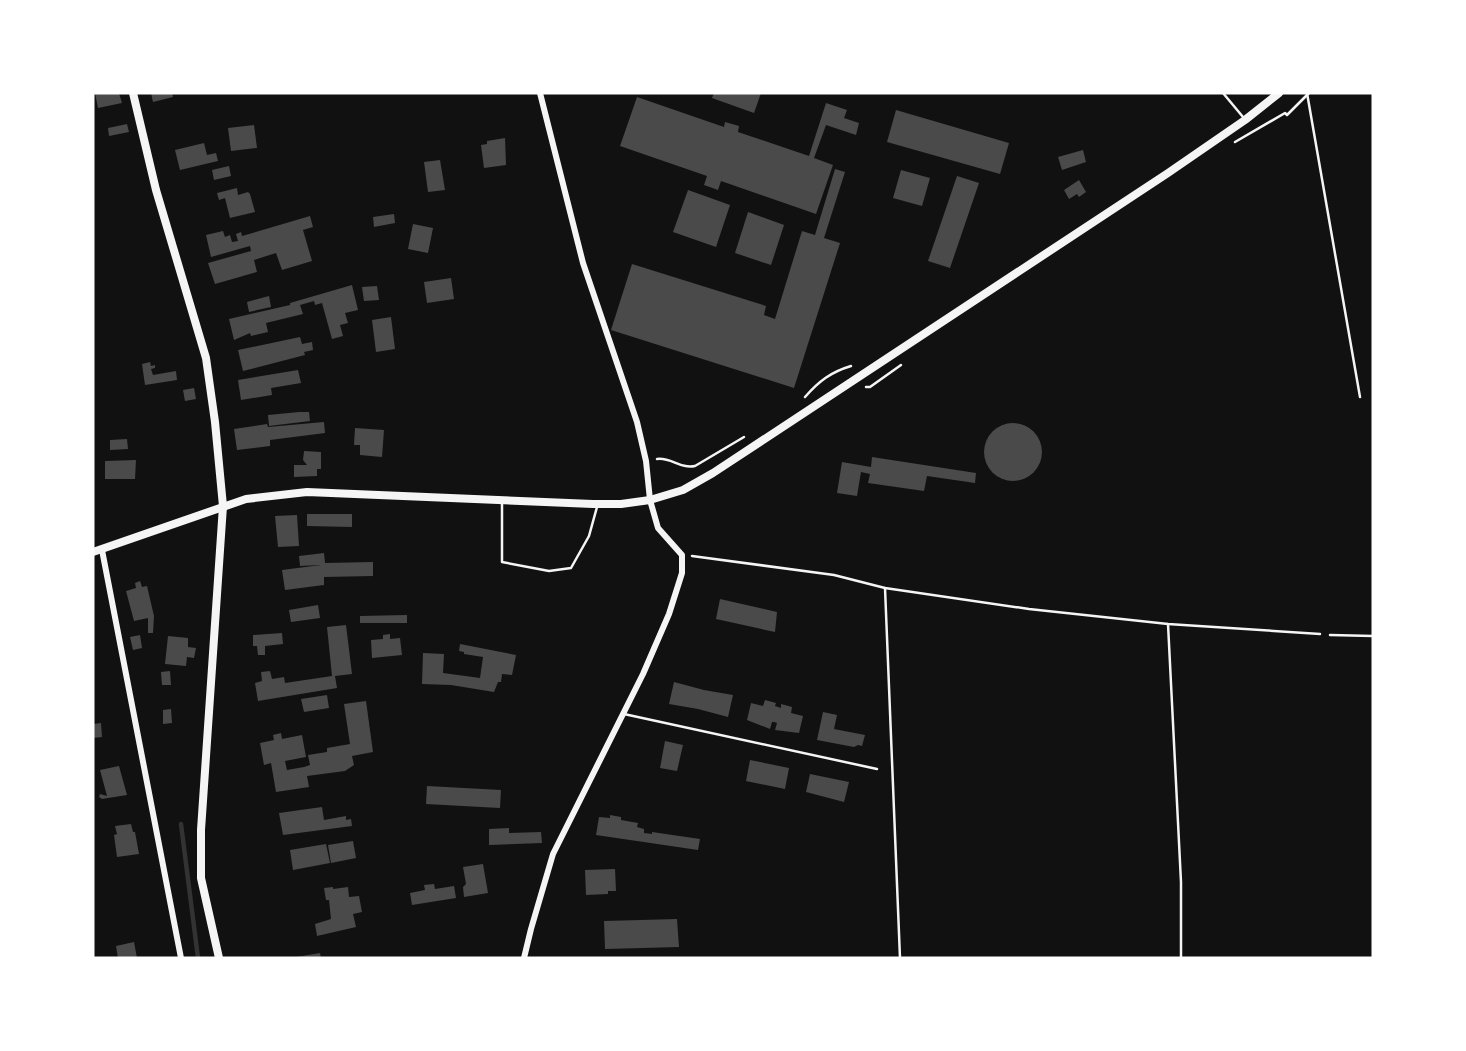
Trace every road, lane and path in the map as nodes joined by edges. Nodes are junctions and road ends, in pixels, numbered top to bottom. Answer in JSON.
{"nodes":[{"id":1,"x":133,"y":93,"type":"edge"},
{"id":2,"x":540,"y":93,"type":"edge"},
{"id":3,"x":1223,"y":93,"type":"edge"},
{"id":4,"x":1279,"y":93,"type":"edge"},
{"id":5,"x":1308,"y":93,"type":"edge"},
{"id":6,"x":1285,"y":113,"type":"dead end"},
{"id":7,"x":1245,"y":120,"type":"junction"},
{"id":8,"x":851,"y":366,"type":"dead end"},
{"id":9,"x":806,"y":397,"type":"dead end"},
{"id":10,"x":1360,"y":397,"type":"dead end"},
{"id":11,"x":748,"y":435,"type":"dead end"},
{"id":12,"x":646,"y":461,"type":"junction"},
{"id":13,"x":503,"y":500,"type":"junction"},
{"id":14,"x":650,"y":500,"type":"junction"},
{"id":15,"x":598,"y":504,"type":"junction"},
{"id":16,"x":223,"y":506,"type":"junction"},
{"id":17,"x":102,"y":550,"type":"junction"},
{"id":18,"x":93,"y":552,"type":"edge"},
{"id":19,"x":682,"y":555,"type":"junction"},
{"id":20,"x":885,"y":588,"type":"junction"},
{"id":21,"x":1168,"y":624,"type":"junction"},
{"id":22,"x":1330,"y":635,"type":"joint"},
{"id":23,"x":1373,"y":636,"type":"edge"},
{"id":24,"x":623,"y":714,"type":"junction"},
{"id":25,"x":877,"y":769,"type":"dead end"},
{"id":26,"x":181,"y":958,"type":"edge"},
{"id":27,"x":219,"y":958,"type":"edge"},
{"id":28,"x":524,"y":958,"type":"edge"},
{"id":29,"x":900,"y":958,"type":"edge"},
{"id":30,"x":1181,"y":958,"type":"edge"}],
"edges":[{"from":1,"to":16,"type":"street"},
{"from":2,"to":12,"type":"street"},
{"from":3,"to":7,"type":"lane"},
{"from":4,"to":7,"type":"street"},
{"from":5,"to":6,"type":"path"},
{"from":5,"to":10,"type":"path"},
{"from":7,"to":14,"type":"street"},
{"from":8,"to":9,"type":"path"},
{"from":11,"to":12,"type":"path"},
{"from":12,"to":14,"type":"street"},
{"from":13,"to":15,"type":"street"},
{"from":13,"to":15,"type":"lane"},
{"from":13,"to":16,"type":"street"},
{"from":14,"to":15,"type":"street"},
{"from":14,"to":19,"type":"street"},
{"from":16,"to":17,"type":"street"},
{"from":16,"to":27,"type":"street"},
{"from":17,"to":18,"type":"street"},
{"from":17,"to":26,"type":"street"},
{"from":19,"to":20,"type":"path"},
{"from":19,"to":24,"type":"street"},
{"from":20,"to":21,"type":"path"},
{"from":20,"to":29,"type":"path"},
{"from":21,"to":22,"type":"path"},
{"from":21,"to":30,"type":"path"},
{"from":22,"to":23,"type":"lane"},
{"from":24,"to":25,"type":"lane"},
{"from":24,"to":28,"type":"street"}]}
